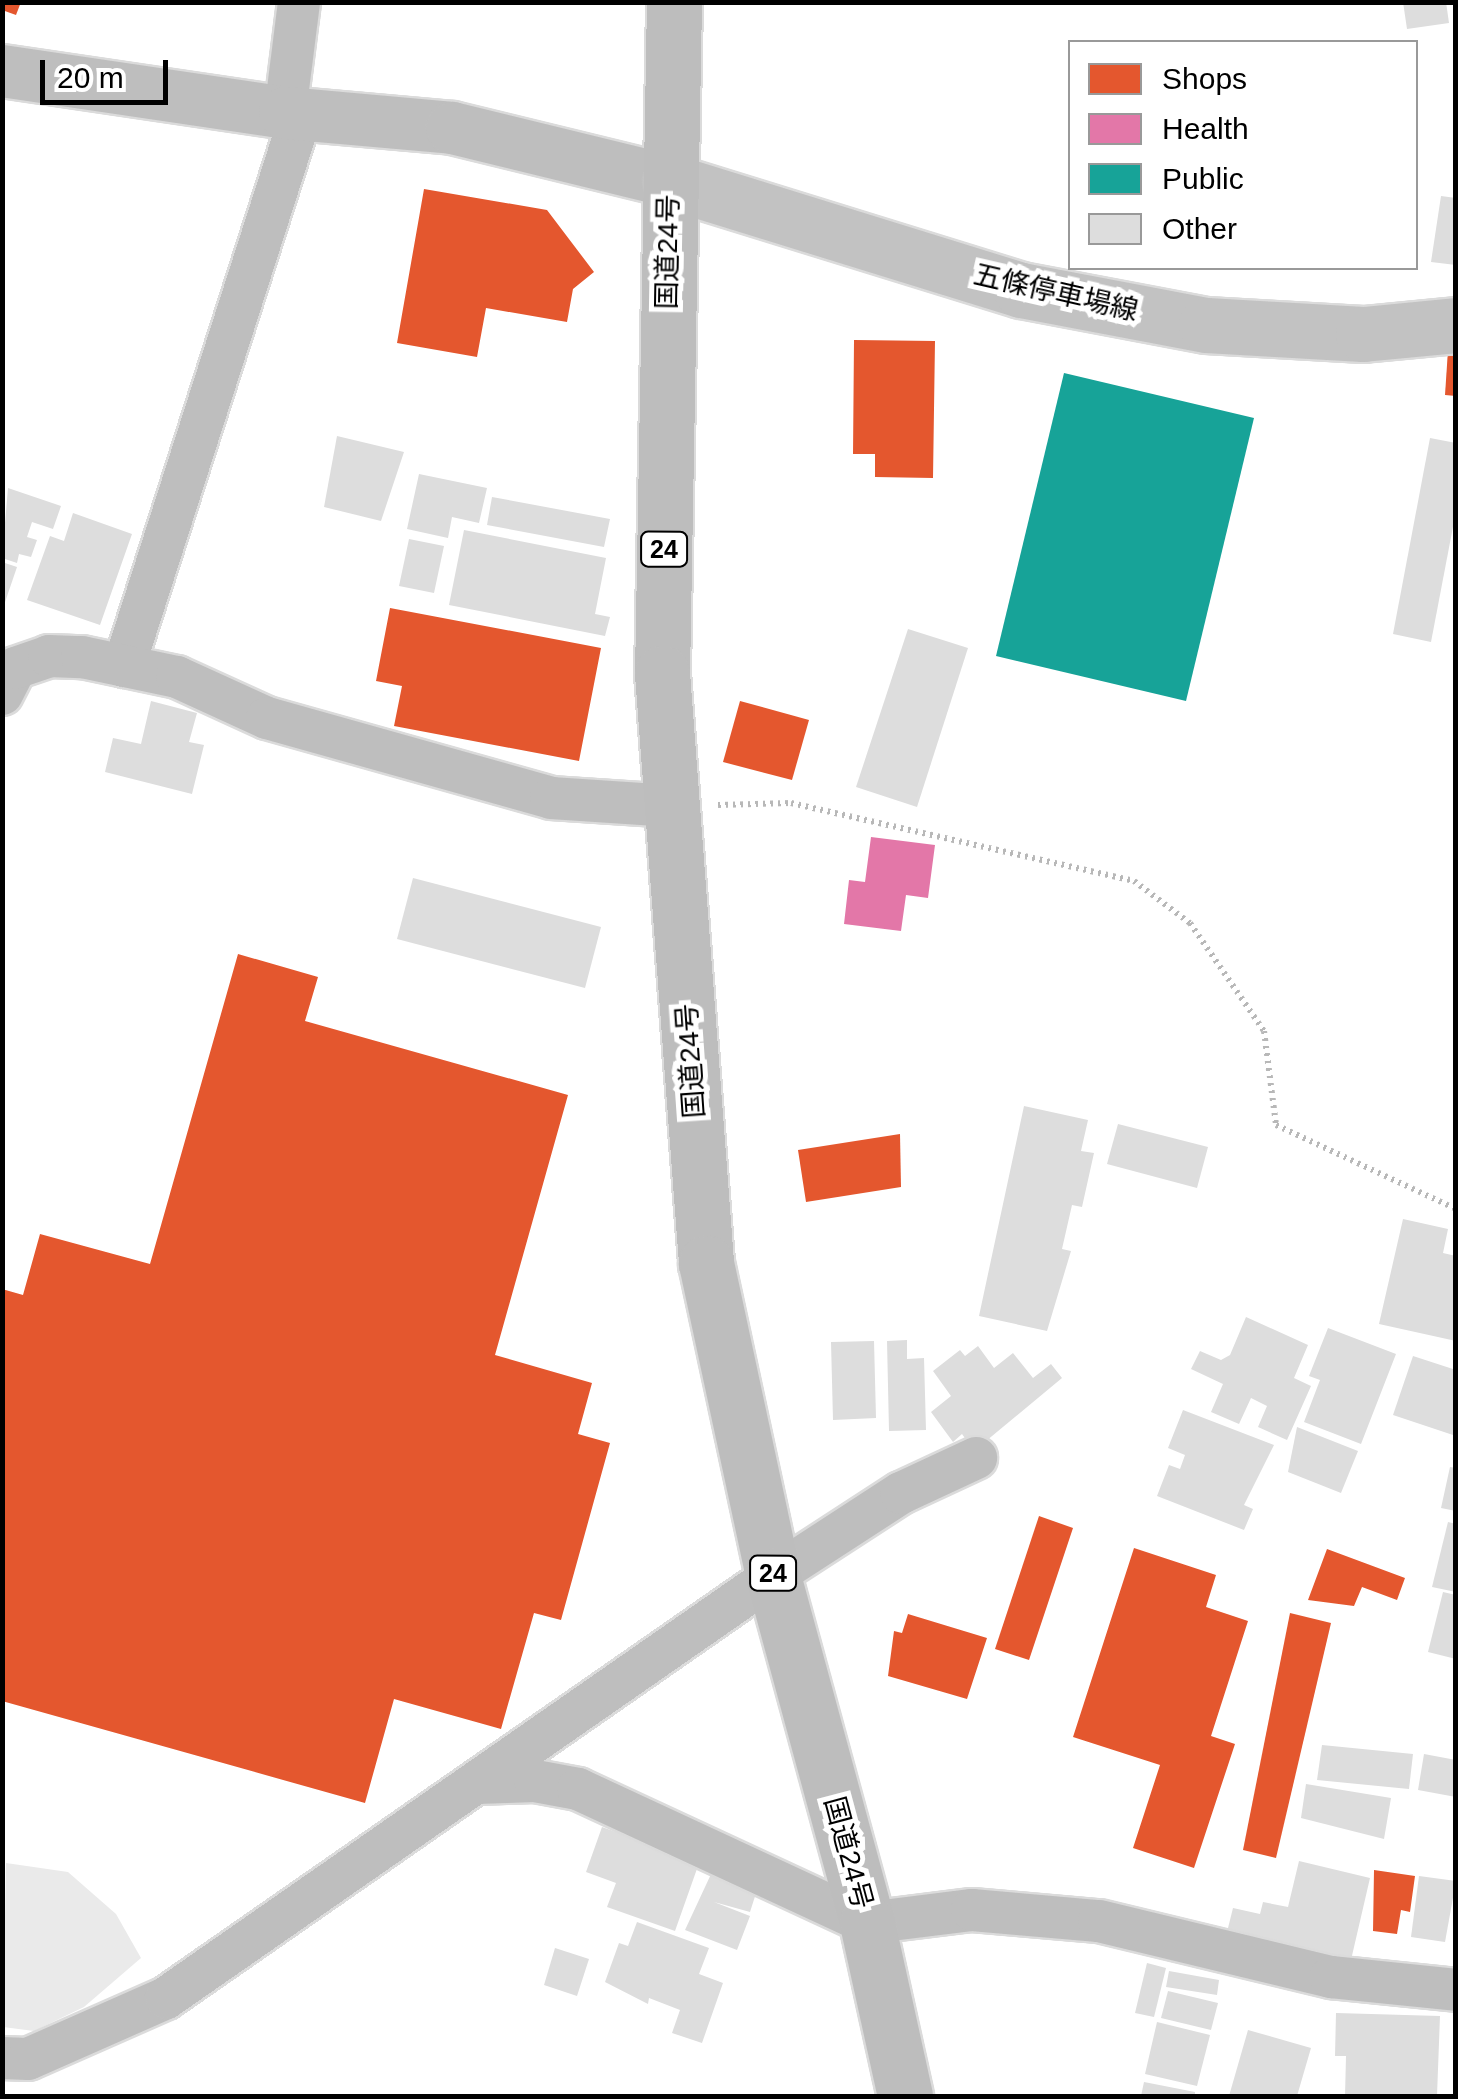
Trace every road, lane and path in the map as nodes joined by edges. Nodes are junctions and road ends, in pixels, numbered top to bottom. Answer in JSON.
{"nodes":[{"id":1,"x":299,"y":2,"type":"edge"},
{"id":2,"x":674,"y":2,"type":"edge"},
{"id":3,"x":2,"y":71,"type":"edge"},
{"id":4,"x":293,"y":114,"type":"junction"},
{"id":5,"x":670,"y":181,"type":"junction"},
{"id":6,"x":1456,"y":325,"type":"edge"},
{"id":7,"x":124,"y":666,"type":"junction"},
{"id":8,"x":2,"y":694,"type":"edge"},
{"id":9,"x":672,"y":806,"type":"junction"},
{"id":10,"x":1456,"y":1209,"type":"edge"},
{"id":11,"x":976,"y":1458,"type":"dead end"},
{"id":12,"x":773,"y":1576,"type":"junction"},
{"id":13,"x":477,"y":1783,"type":"junction"},
{"id":14,"x":867,"y":1923,"type":"junction"},
{"id":15,"x":1456,"y":1990,"type":"edge"},
{"id":16,"x":2,"y":2058,"type":"edge"},
{"id":17,"x":906,"y":2096,"type":"edge"}],
"edges":[{"from":1,"to":4,"type":"street"},
{"from":2,"to":5,"type":"highway","name":"国道24号","number":"24"},
{"from":3,"to":4,"type":"street"},
{"from":4,"to":5,"type":"street"},
{"from":4,"to":7,"type":"street"},
{"from":5,"to":6,"type":"main road","name":"五條停車場線"},
{"from":5,"to":9,"type":"highway","name":"国道24号","number":"24"},
{"from":7,"to":8,"type":"street"},
{"from":7,"to":9,"type":"street"},
{"from":9,"to":10,"type":"path"},
{"from":9,"to":12,"type":"highway","name":"国道24号","number":"24"},
{"from":11,"to":12,"type":"street"},
{"from":12,"to":13,"type":"street"},
{"from":12,"to":14,"type":"highway","name":"国道24号","number":"24"},
{"from":13,"to":14,"type":"street"},
{"from":13,"to":16,"type":"street"},
{"from":14,"to":15,"type":"street"},
{"from":14,"to":17,"type":"highway","name":"国道24号","number":"24"}]}
